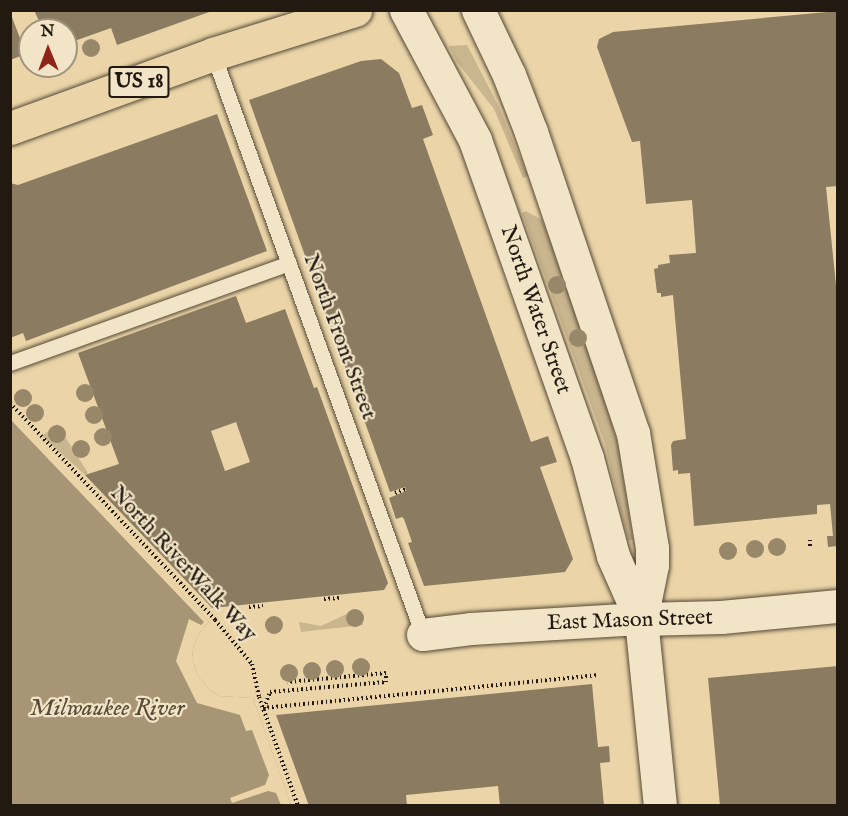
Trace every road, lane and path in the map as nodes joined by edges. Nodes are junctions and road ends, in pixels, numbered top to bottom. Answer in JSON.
{"nodes":[{"id":1,"x":356,"y":10,"type":"edge"},
{"id":2,"x":406,"y":10,"type":"edge"},
{"id":3,"x":478,"y":10,"type":"edge"},
{"id":4,"x":213,"y":54,"type":"junction"},
{"id":5,"x":10,"y":128,"type":"edge"},
{"id":6,"x":289,"y":264,"type":"junction"},
{"id":7,"x":10,"y":363,"type":"edge"},
{"id":8,"x":11,"y":404,"type":"edge"},
{"id":9,"x":810,"y":540,"type":"dead end"},
{"id":10,"x":810,"y":548,"type":"dead end"},
{"id":11,"x":339,"y":598,"type":"dead end"},
{"id":12,"x":324,"y":600,"type":"dead end"},
{"id":13,"x":263,"y":606,"type":"dead end"},
{"id":14,"x":837,"y":606,"type":"edge"},
{"id":15,"x":249,"y":607,"type":"dead end"},
{"id":16,"x":641,"y":619,"type":"junction"},
{"id":17,"x":423,"y":635,"type":"joint"},
{"id":18,"x":598,"y":675,"type":"dead end"},
{"id":19,"x":287,"y":682,"type":"dead end"},
{"id":20,"x":263,"y":708,"type":"junction"},
{"id":21,"x":298,"y":806,"type":"edge"},
{"id":22,"x":660,"y":806,"type":"edge"}],
"edges":[{"from":1,"to":4,"type":"main road","number":"US 18"},
{"from":2,"to":16,"type":"main road","name":"North Water Street"},
{"from":3,"to":16,"type":"main road","name":"North Water Street"},
{"from":4,"to":5,"type":"main road","number":"US 18"},
{"from":4,"to":6,"type":"lane","name":"North Front Street"},
{"from":6,"to":7,"type":"lane"},
{"from":6,"to":17,"type":"lane","name":"North Front Street"},
{"from":8,"to":20,"type":"path","name":"North RiverWalk Way"},
{"from":9,"to":10,"type":"path"},
{"from":11,"to":12,"type":"path"},
{"from":13,"to":15,"type":"path"},
{"from":14,"to":16,"type":"main road","name":"East Mason Street"},
{"from":16,"to":17,"type":"street","name":"East Mason Street"},
{"from":16,"to":22,"type":"main road","name":"North Water Street"},
{"from":18,"to":20,"type":"path"},
{"from":19,"to":20,"type":"path"},
{"from":20,"to":21,"type":"path","name":"North RiverWalk Way"}]}
